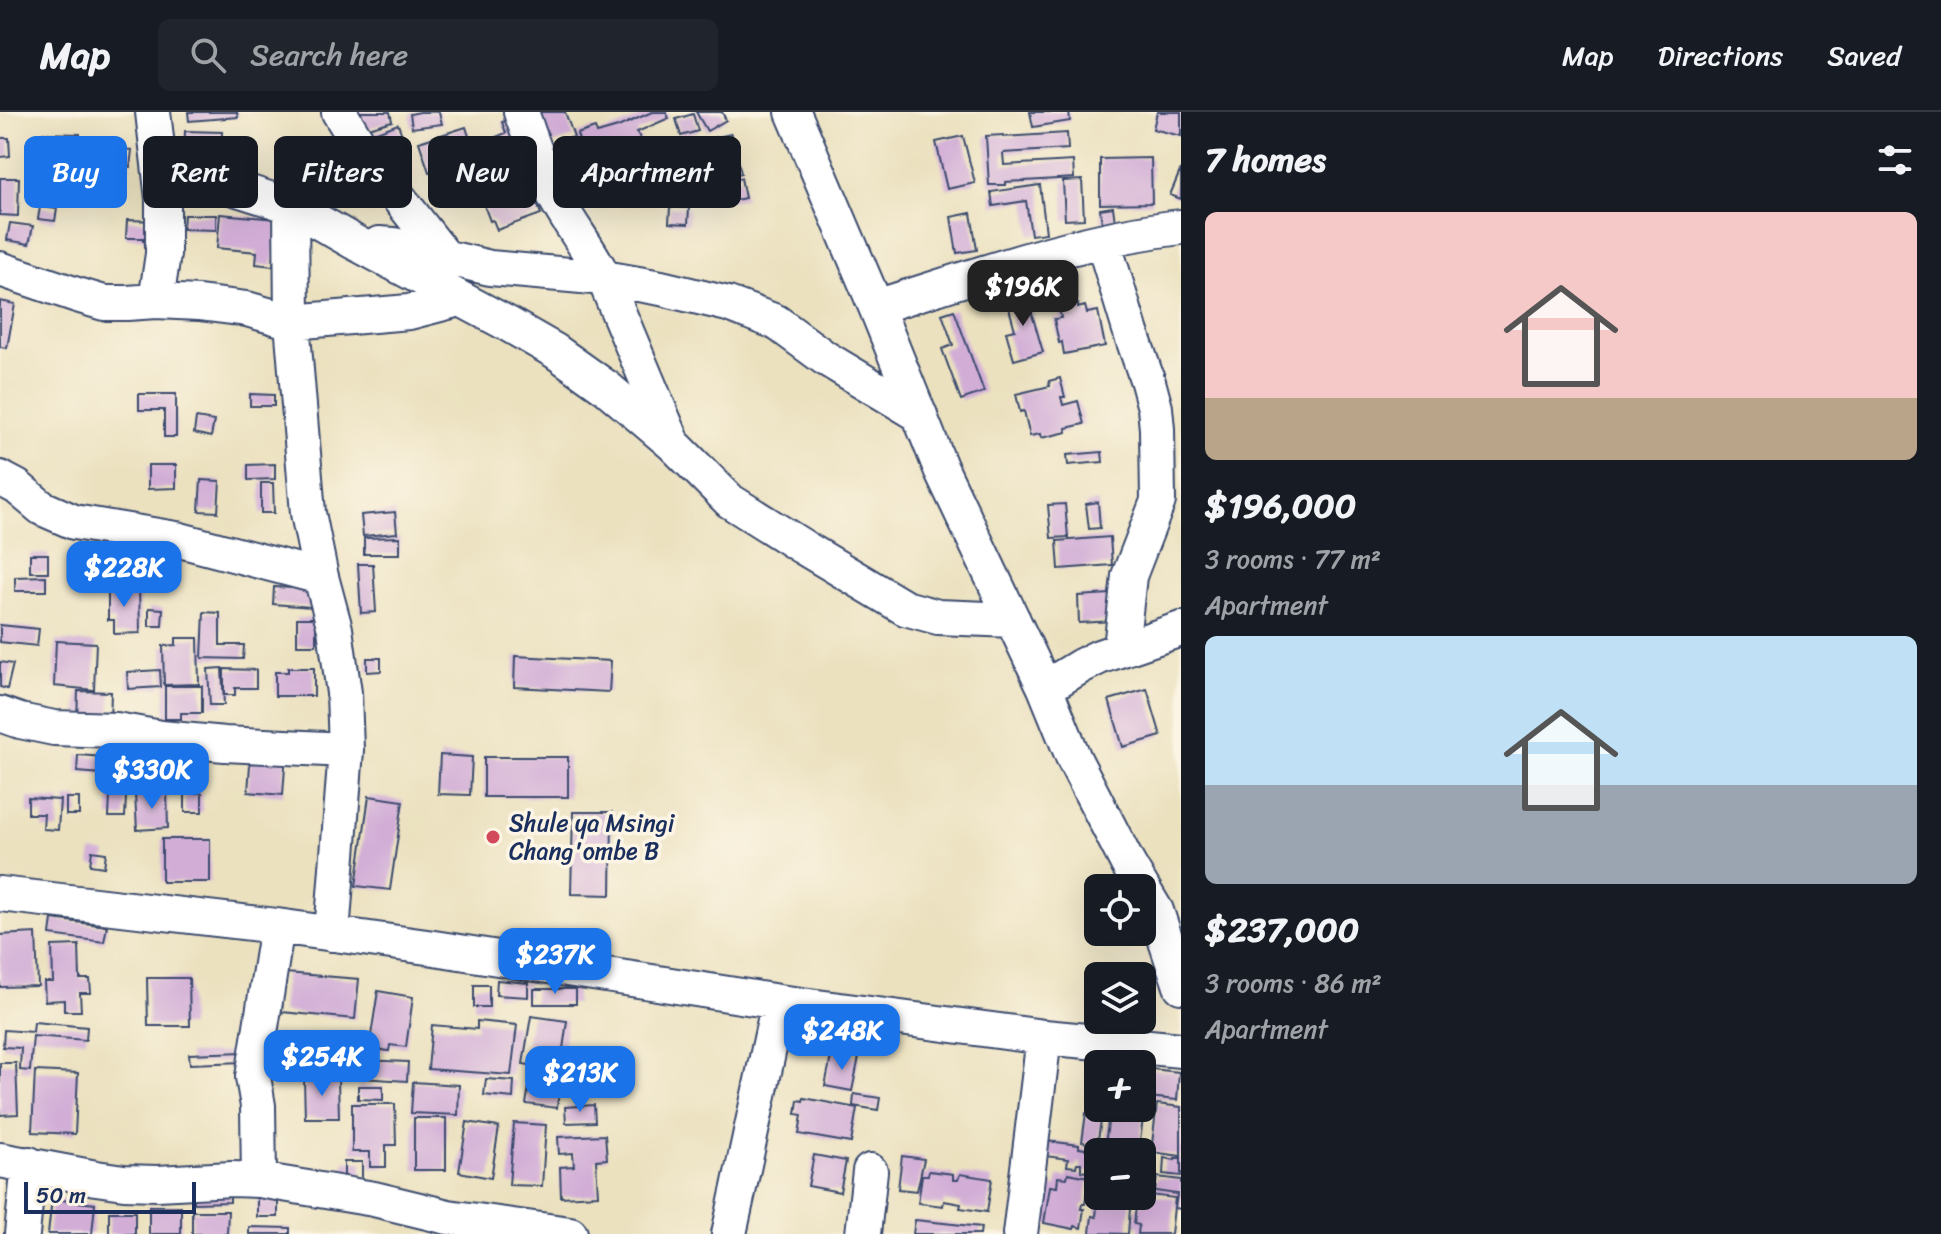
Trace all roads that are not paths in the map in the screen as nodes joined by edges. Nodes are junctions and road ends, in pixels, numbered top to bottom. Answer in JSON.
{"nodes":[{"id":1,"x":128,"y":112,"type":"edge"},
{"id":2,"x":339,"y":112,"type":"edge"},
{"id":3,"x":521,"y":112,"type":"edge"},
{"id":4,"x":793,"y":112,"type":"edge"},
{"id":5,"x":154,"y":136,"type":"edge"},
{"id":6,"x":163,"y":208,"type":"edge"},
{"id":7,"x":291,"y":208,"type":"edge"},
{"id":8,"x":294,"y":208,"type":"edge"},
{"id":9,"x":1181,"y":227,"type":"edge"},
{"id":10,"x":1103,"y":241,"type":"junction"},
{"id":11,"x":354,"y":242,"type":"junction"},
{"id":12,"x":445,"y":257,"type":"junction"},
{"id":13,"x":0,"y":269,"type":"edge"},
{"id":14,"x":604,"y":278,"type":"junction"},
{"id":15,"x":459,"y":299,"type":"junction"},
{"id":16,"x":156,"y":301,"type":"junction"},
{"id":17,"x":876,"y":307,"type":"junction"},
{"id":18,"x":292,"y":322,"type":"junction"},
{"id":19,"x":920,"y":415,"type":"junction"},
{"id":20,"x":673,"y":444,"type":"junction"},
{"id":21,"x":0,"y":478,"type":"edge"},
{"id":22,"x":321,"y":577,"type":"junction"},
{"id":23,"x":1013,"y":620,"type":"junction"},
{"id":24,"x":1181,"y":629,"type":"edge"},
{"id":25,"x":1121,"y":648,"type":"junction"},
{"id":26,"x":1045,"y":688,"type":"junction"},
{"id":27,"x":0,"y":714,"type":"edge"},
{"id":28,"x":346,"y":750,"type":"junction"},
{"id":29,"x":0,"y":894,"type":"edge"},
{"id":30,"x":1168,"y":904,"type":"edge"},
{"id":31,"x":277,"y":926,"type":"junction"},
{"id":32,"x":332,"y":934,"type":"junction"},
{"id":33,"x":1181,"y":986,"type":"edge"},
{"id":34,"x":779,"y":1002,"type":"junction"},
{"id":35,"x":1044,"y":1037,"type":"junction"},
{"id":36,"x":1181,"y":1050,"type":"edge"},
{"id":37,"x":15,"y":1162,"type":"edge"},
{"id":38,"x":870,"y":1171,"type":"dead end"},
{"id":39,"x":259,"y":1180,"type":"junction"},
{"id":40,"x":22,"y":1234,"type":"edge"},
{"id":41,"x":570,"y":1234,"type":"edge"},
{"id":42,"x":729,"y":1234,"type":"edge"},
{"id":43,"x":863,"y":1234,"type":"edge"},
{"id":44,"x":1020,"y":1234,"type":"edge"}],
"edges":[{"from":1,"to":5,"type":"street"},
{"from":2,"to":12,"type":"street"},
{"from":3,"to":14,"type":"street"},
{"from":4,"to":17,"type":"street"},
{"from":6,"to":16,"type":"street"},
{"from":7,"to":18,"type":"street"},
{"from":8,"to":11,"type":"street"},
{"from":9,"to":10,"type":"street"},
{"from":10,"to":17,"type":"street"},
{"from":10,"to":25,"type":"street"},
{"from":11,"to":12,"type":"street"},
{"from":11,"to":15,"type":"street"},
{"from":12,"to":14,"type":"street"},
{"from":13,"to":16,"type":"street"},
{"from":14,"to":19,"type":"street"},
{"from":14,"to":20,"type":"street"},
{"from":15,"to":18,"type":"street"},
{"from":15,"to":20,"type":"street"},
{"from":16,"to":18,"type":"street"},
{"from":17,"to":19,"type":"street"},
{"from":18,"to":22,"type":"street"},
{"from":19,"to":23,"type":"street"},
{"from":20,"to":23,"type":"street"},
{"from":21,"to":22,"type":"street"},
{"from":22,"to":28,"type":"street"},
{"from":23,"to":26,"type":"street"},
{"from":24,"to":25,"type":"street"},
{"from":25,"to":26,"type":"street"},
{"from":26,"to":30,"type":"street"},
{"from":27,"to":28,"type":"street"},
{"from":28,"to":32,"type":"street"},
{"from":29,"to":31,"type":"street"},
{"from":30,"to":33,"type":"street"},
{"from":31,"to":32,"type":"street"},
{"from":31,"to":39,"type":"street"},
{"from":32,"to":34,"type":"street"},
{"from":34,"to":35,"type":"street"},
{"from":34,"to":42,"type":"street"},
{"from":35,"to":36,"type":"street"},
{"from":35,"to":44,"type":"street"},
{"from":37,"to":39,"type":"street"},
{"from":37,"to":40,"type":"street"},
{"from":38,"to":43,"type":"street"},
{"from":39,"to":41,"type":"street"}]}
